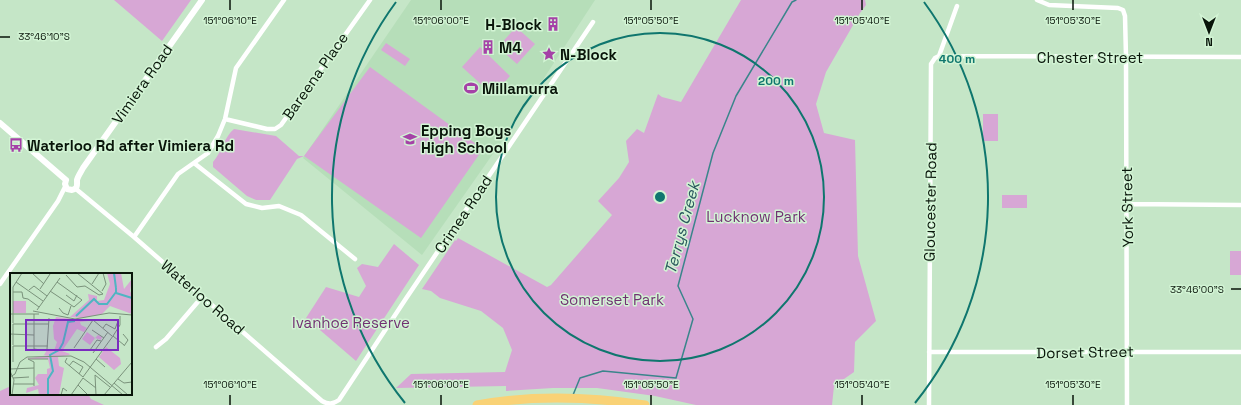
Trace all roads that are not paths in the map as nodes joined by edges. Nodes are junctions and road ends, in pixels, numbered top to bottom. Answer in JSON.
{"nodes":[{"id":1,"x":202,"y":0,"type":"edge"},
{"id":2,"x":284,"y":0,"type":"edge"},
{"id":3,"x":370,"y":0,"type":"edge"},
{"id":4,"x":1037,"y":0,"type":"edge"},
{"id":5,"x":957,"y":6,"type":"dead end"},
{"id":6,"x":593,"y":22,"type":"dead end"},
{"id":7,"x":939,"y":56,"type":"junction"},
{"id":8,"x":1126,"y":57,"type":"junction"},
{"id":9,"x":1241,"y":57,"type":"edge"},
{"id":10,"x":225,"y":119,"type":"junction"},
{"id":11,"x":0,"y":122,"type":"edge"},
{"id":12,"x":194,"y":163,"type":"junction"},
{"id":13,"x":75,"y":179,"type":"junction"},
{"id":14,"x":66,"y":180,"type":"junction"},
{"id":15,"x":70,"y":189,"type":"junction"},
{"id":16,"x":1127,"y":204,"type":"junction"},
{"id":17,"x":1241,"y":205,"type":"edge"},
{"id":18,"x":134,"y":237,"type":"junction"},
{"id":19,"x":355,"y":259,"type":"dead end"},
{"id":20,"x":0,"y":284,"type":"edge"},
{"id":21,"x":202,"y":297,"type":"junction"},
{"id":22,"x":156,"y":347,"type":"dead end"},
{"id":23,"x":1127,"y":351,"type":"junction"},
{"id":24,"x":929,"y":352,"type":"junction"},
{"id":25,"x":1241,"y":352,"type":"edge"},
{"id":26,"x":331,"y":404,"type":"edge"},
{"id":27,"x":477,"y":405,"type":"edge"},
{"id":28,"x":645,"y":405,"type":"edge"},
{"id":29,"x":929,"y":405,"type":"edge"},
{"id":30,"x":1127,"y":405,"type":"edge"}],
"edges":[{"from":1,"to":13,"type":"street","name":"Vimiera Road"},
{"from":2,"to":10,"type":"street"},
{"from":3,"to":10,"type":"street","name":"Bareena Place"},
{"from":4,"to":8,"type":"street","name":"York Street"},
{"from":5,"to":7,"type":"street","name":"Gloucester Road"},
{"from":6,"to":26,"type":"street","name":"Crimea Road"},
{"from":7,"to":8,"type":"street","name":"Chester Street"},
{"from":7,"to":24,"type":"street","name":"Gloucester Road"},
{"from":8,"to":9,"type":"street","name":"Chester Street"},
{"from":8,"to":16,"type":"street","name":"York Street"},
{"from":10,"to":12,"type":"street"},
{"from":11,"to":14,"type":"street"},
{"from":12,"to":18,"type":"street"},
{"from":12,"to":19,"type":"street"},
{"from":13,"to":14,"type":"street"},
{"from":13,"to":15,"type":"street"},
{"from":14,"to":15,"type":"street"},
{"from":15,"to":18,"type":"street","name":"Waterloo Road"},
{"from":15,"to":20,"type":"street"},
{"from":16,"to":17,"type":"street"},
{"from":16,"to":23,"type":"street","name":"York Street"},
{"from":18,"to":21,"type":"street","name":"Waterloo Road"},
{"from":21,"to":22,"type":"street"},
{"from":21,"to":26,"type":"street","name":"Waterloo Road"},
{"from":23,"to":24,"type":"street","name":"Dorset Street"},
{"from":23,"to":25,"type":"street","name":"Dorset Street"},
{"from":23,"to":30,"type":"street","name":"York Street"},
{"from":24,"to":29,"type":"street","name":"Gloucester Road"},
{"from":27,"to":28,"type":"highway"}]}
